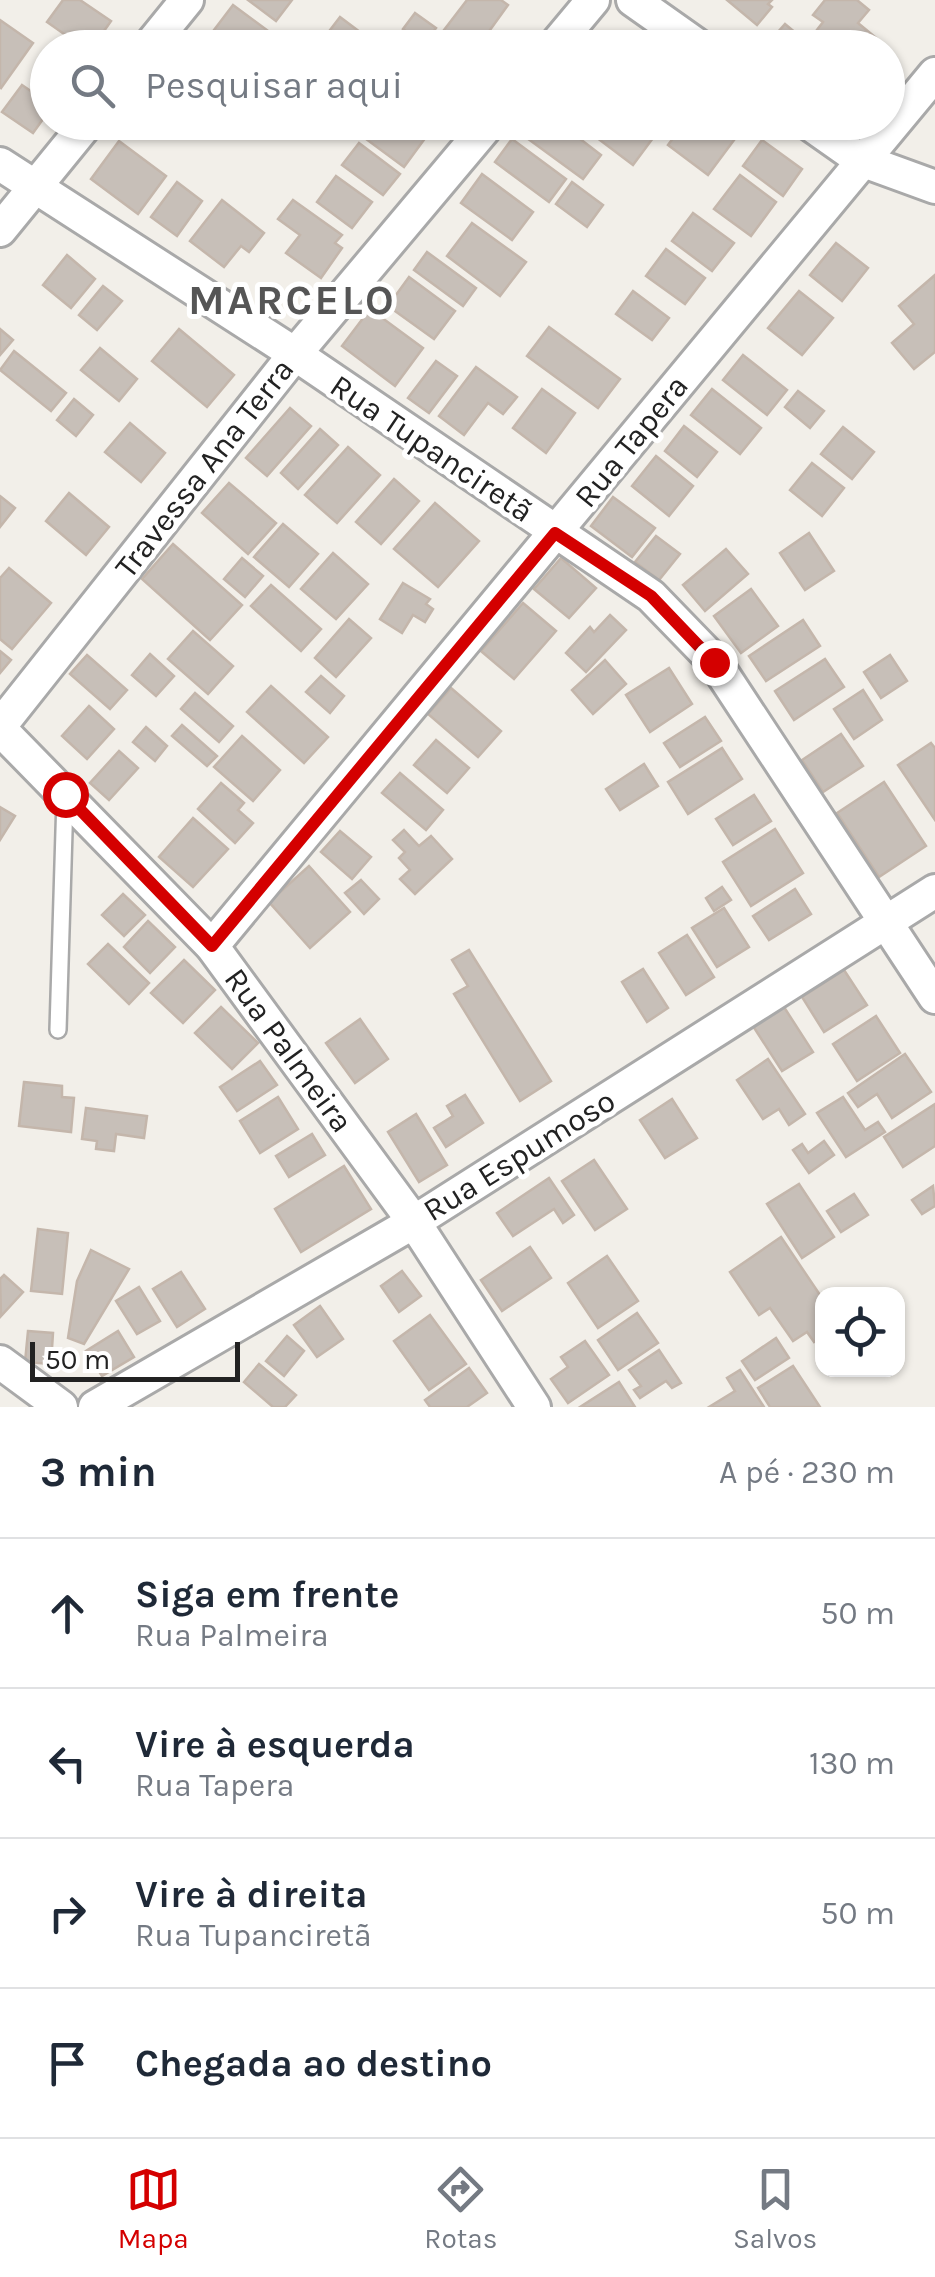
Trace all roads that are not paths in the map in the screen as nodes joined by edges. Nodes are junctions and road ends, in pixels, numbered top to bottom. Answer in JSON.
{"nodes":[{"id":1,"x":187,"y":0,"type":"edge"},
{"id":2,"x":593,"y":0,"type":"edge"},
{"id":3,"x":633,"y":0,"type":"edge"},
{"id":4,"x":163,"y":30,"type":"edge"},
{"id":5,"x":568,"y":30,"type":"edge"},
{"id":6,"x":675,"y":30,"type":"edge"},
{"id":7,"x":935,"y":74,"type":"edge"},
{"id":8,"x":905,"y":108,"type":"edge"},
{"id":9,"x":74,"y":140,"type":"edge"},
{"id":10,"x":475,"y":140,"type":"edge"},
{"id":11,"x":832,"y":140,"type":"edge"},
{"id":12,"x":877,"y":140,"type":"edge"},
{"id":13,"x":860,"y":160,"type":"junction"},
{"id":14,"x":0,"y":164,"type":"edge"},
{"id":15,"x":36,"y":187,"type":"junction"},
{"id":16,"x":935,"y":187,"type":"edge"},
{"id":17,"x":0,"y":230,"type":"edge"},
{"id":18,"x":294,"y":354,"type":"junction"},
{"id":19,"x":555,"y":533,"type":"junction"},
{"id":20,"x":0,"y":727,"type":"edge"},
{"id":21,"x":65,"y":794,"type":"junction"},
{"id":22,"x":935,"y":891,"type":"edge"},
{"id":23,"x":887,"y":922,"type":"junction"},
{"id":24,"x":212,"y":946,"type":"junction"},
{"id":25,"x":935,"y":997,"type":"edge"},
{"id":26,"x":58,"y":1030,"type":"dead end"},
{"id":27,"x":414,"y":1222,"type":"junction"},
{"id":28,"x":0,"y":1362,"type":"edge"},
{"id":29,"x":61,"y":1407,"type":"edge"},
{"id":30,"x":95,"y":1407,"type":"edge"},
{"id":31,"x":534,"y":1407,"type":"edge"}],
"edges":[{"from":1,"to":4,"type":"street"},
{"from":2,"to":5,"type":"street"},
{"from":3,"to":6,"type":"street"},
{"from":7,"to":8,"type":"street","name":"Rua Tapera"},
{"from":9,"to":15,"type":"street"},
{"from":10,"to":18,"type":"street","name":"Travessa Ana Terra"},
{"from":11,"to":13,"type":"street"},
{"from":12,"to":13,"type":"street","name":"Rua Tapera"},
{"from":13,"to":16,"type":"street"},
{"from":13,"to":19,"type":"street","name":"Rua Tapera"},
{"from":14,"to":15,"type":"street","name":"Rua Tupanciretã"},
{"from":15,"to":17,"type":"street"},
{"from":15,"to":18,"type":"street","name":"Rua Tupanciretã"},
{"from":18,"to":19,"type":"street","name":"Rua Tupanciretã"},
{"from":18,"to":20,"type":"street","name":"Travessa Ana Terra"},
{"from":19,"to":23,"type":"street","name":"Rua Tupanciretã"},
{"from":19,"to":24,"type":"street","name":"Rua Tapera"},
{"from":20,"to":21,"type":"street","name":"Rua Palmeira"},
{"from":21,"to":24,"type":"street","name":"Rua Palmeira"},
{"from":21,"to":26,"type":"lane"},
{"from":22,"to":23,"type":"street","name":"Rua Espumoso"},
{"from":23,"to":25,"type":"street","name":"Rua Tupanciretã"},
{"from":23,"to":27,"type":"street","name":"Rua Espumoso"},
{"from":24,"to":27,"type":"street","name":"Rua Palmeira"},
{"from":27,"to":30,"type":"street","name":"Rua Espumoso"},
{"from":27,"to":31,"type":"street","name":"Rua Palmeira"},
{"from":28,"to":29,"type":"street"}]}
